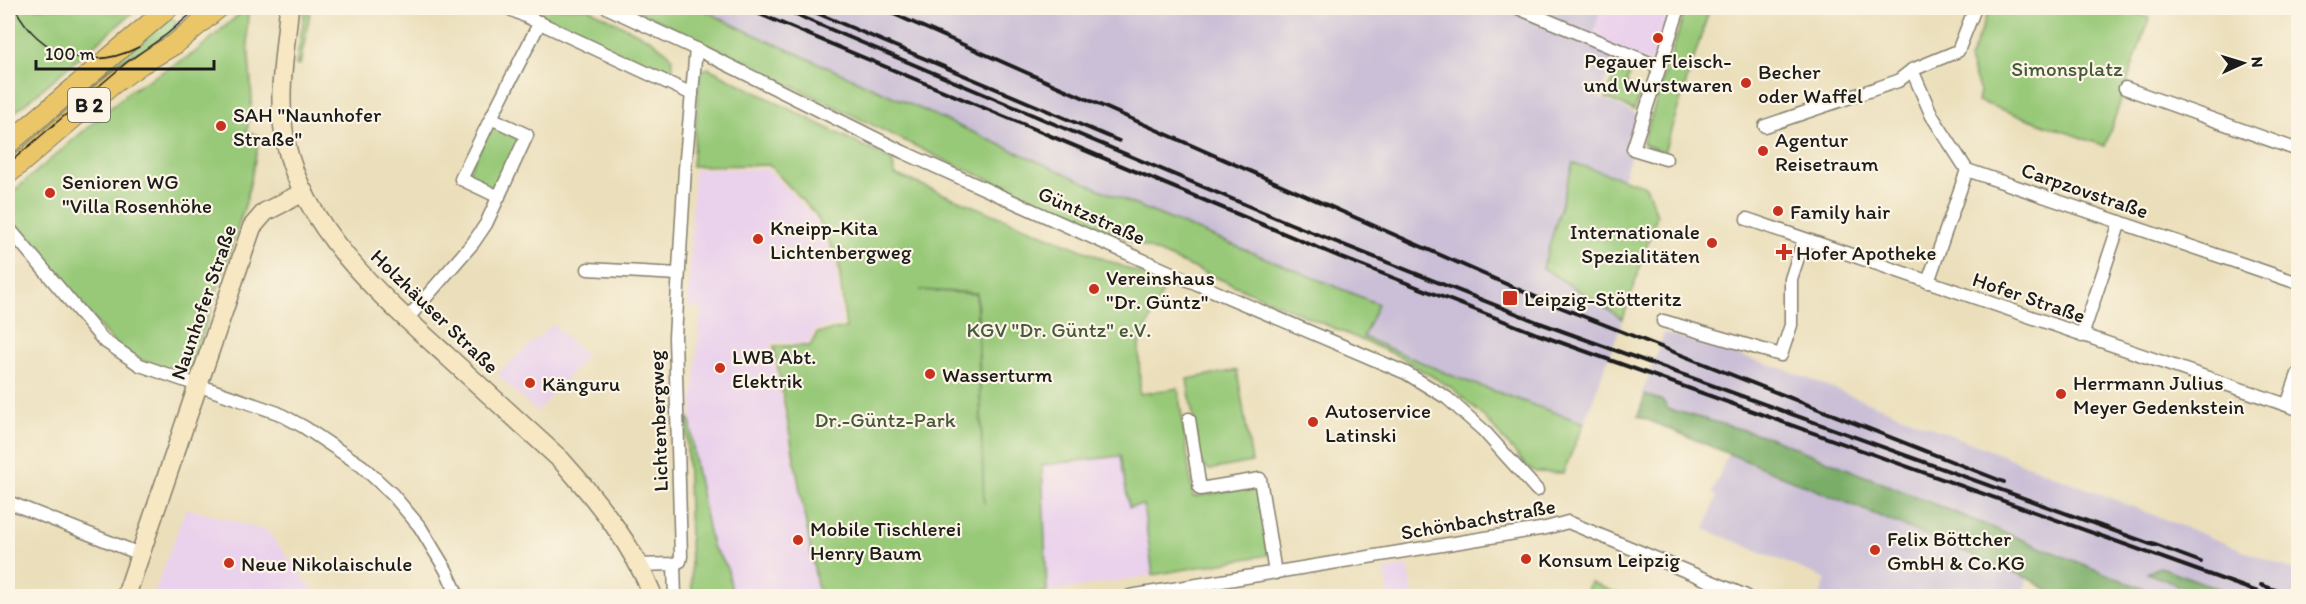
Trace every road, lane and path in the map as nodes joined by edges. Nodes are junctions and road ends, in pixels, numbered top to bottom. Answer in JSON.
{"nodes":[{"id":1,"x":168,"y":8,"type":"edge"},
{"id":2,"x":218,"y":8,"type":"edge"},
{"id":3,"x":508,"y":8,"type":"edge"},
{"id":4,"x":608,"y":8,"type":"edge"},
{"id":5,"x":1518,"y":8,"type":"edge"},
{"id":6,"x":1679,"y":8,"type":"edge"},
{"id":7,"x":1975,"y":8,"type":"edge"},
{"id":8,"x":285,"y":12,"type":"edge"},
{"id":9,"x":540,"y":22,"type":"junction"},
{"id":10,"x":696,"y":49,"type":"junction"},
{"id":11,"x":1659,"y":67,"type":"junction"},
{"id":12,"x":1912,"y":70,"type":"junction"},
{"id":13,"x":2125,"y":88,"type":"dead end"},
{"id":14,"x":692,"y":94,"type":"junction"},
{"id":15,"x":491,"y":118,"type":"junction"},
{"id":16,"x":1766,"y":126,"type":"dead end"},
{"id":17,"x":8,"y":144,"type":"edge"},
{"id":18,"x":2298,"y":150,"type":"edge"},
{"id":19,"x":1666,"y":159,"type":"dead end"},
{"id":20,"x":1967,"y":170,"type":"junction"},
{"id":21,"x":8,"y":174,"type":"edge"},
{"id":22,"x":304,"y":192,"type":"junction"},
{"id":23,"x":499,"y":197,"type":"junction"},
{"id":24,"x":1747,"y":219,"type":"dead end"},
{"id":25,"x":2120,"y":222,"type":"junction"},
{"id":26,"x":8,"y":227,"type":"edge"},
{"id":27,"x":1804,"y":239,"type":"junction"},
{"id":28,"x":588,"y":269,"type":"dead end"},
{"id":29,"x":678,"y":274,"type":"junction"},
{"id":30,"x":1928,"y":282,"type":"junction"},
{"id":31,"x":2298,"y":283,"type":"edge"},
{"id":32,"x":407,"y":319,"type":"junction"},
{"id":33,"x":1663,"y":321,"type":"dead end"},
{"id":34,"x":2082,"y":336,"type":"junction"},
{"id":35,"x":2298,"y":374,"type":"edge"},
{"id":36,"x":198,"y":386,"type":"junction"},
{"id":37,"x":2293,"y":407,"type":"edge"},
{"id":38,"x":1189,"y":419,"type":"dead end"},
{"id":39,"x":1537,"y":490,"type":"dead end"},
{"id":40,"x":8,"y":502,"type":"edge"},
{"id":41,"x":140,"y":554,"type":"junction"},
{"id":42,"x":674,"y":564,"type":"junction"},
{"id":43,"x":638,"y":565,"type":"junction"},
{"id":44,"x":1275,"y":573,"type":"junction"},
{"id":45,"x":126,"y":597,"type":"edge"},
{"id":46,"x":458,"y":597,"type":"edge"},
{"id":47,"x":652,"y":597,"type":"edge"},
{"id":48,"x":675,"y":597,"type":"edge"},
{"id":49,"x":1130,"y":597,"type":"edge"},
{"id":50,"x":1746,"y":597,"type":"edge"}],
"edges":[{"from":1,"to":17,"type":"main road","number":"B 2"},
{"from":2,"to":21,"type":"main road","number":"B 2"},
{"from":3,"to":9,"type":"street"},
{"from":4,"to":10,"type":"street","name":"Güntzstraße"},
{"from":5,"to":11,"type":"street"},
{"from":6,"to":11,"type":"street"},
{"from":7,"to":12,"type":"street"},
{"from":8,"to":22,"type":"main road"},
{"from":9,"to":14,"type":"street"},
{"from":9,"to":15,"type":"street"},
{"from":10,"to":14,"type":"street","name":"Lichtenbergweg"},
{"from":10,"to":39,"type":"street","name":"Güntzstraße"},
{"from":11,"to":19,"type":"street"},
{"from":12,"to":16,"type":"street"},
{"from":12,"to":20,"type":"street"},
{"from":13,"to":18,"type":"street"},
{"from":14,"to":29,"type":"street","name":"Lichtenbergweg"},
{"from":15,"to":23,"type":"street"},
{"from":15,"to":23,"type":"street"},
{"from":20,"to":25,"type":"street","name":"Carpzovstraße"},
{"from":20,"to":30,"type":"street"},
{"from":22,"to":32,"type":"main road","name":"Holzhäuser Straße"},
{"from":22,"to":36,"type":"main road","name":"Naunhofer Straße"},
{"from":23,"to":32,"type":"street"},
{"from":24,"to":27,"type":"street","name":"Hofer Straße"},
{"from":25,"to":31,"type":"street","name":"Carpzovstraße"},
{"from":25,"to":34,"type":"street"},
{"from":26,"to":36,"type":"street"},
{"from":27,"to":30,"type":"street","name":"Hofer Straße"},
{"from":27,"to":33,"type":"street"},
{"from":28,"to":29,"type":"street"},
{"from":29,"to":42,"type":"street","name":"Lichtenbergweg"},
{"from":30,"to":34,"type":"street","name":"Hofer Straße"},
{"from":32,"to":43,"type":"main road","name":"Holzhäuser Straße"},
{"from":34,"to":37,"type":"street","name":"Hofer Straße"},
{"from":35,"to":37,"type":"street"},
{"from":36,"to":41,"type":"main road","name":"Naunhofer Straße"},
{"from":36,"to":46,"type":"street"},
{"from":38,"to":44,"type":"street"},
{"from":40,"to":41,"type":"street"},
{"from":41,"to":45,"type":"main road","name":"Naunhofer Straße"},
{"from":42,"to":43,"type":"street"},
{"from":42,"to":48,"type":"street","name":"Lichtenbergweg"},
{"from":43,"to":47,"type":"main road","name":"Holzhäuser Straße"},
{"from":44,"to":49,"type":"street","name":"Schönbachstraße"},
{"from":44,"to":50,"type":"street","name":"Schönbachstraße"}]}
